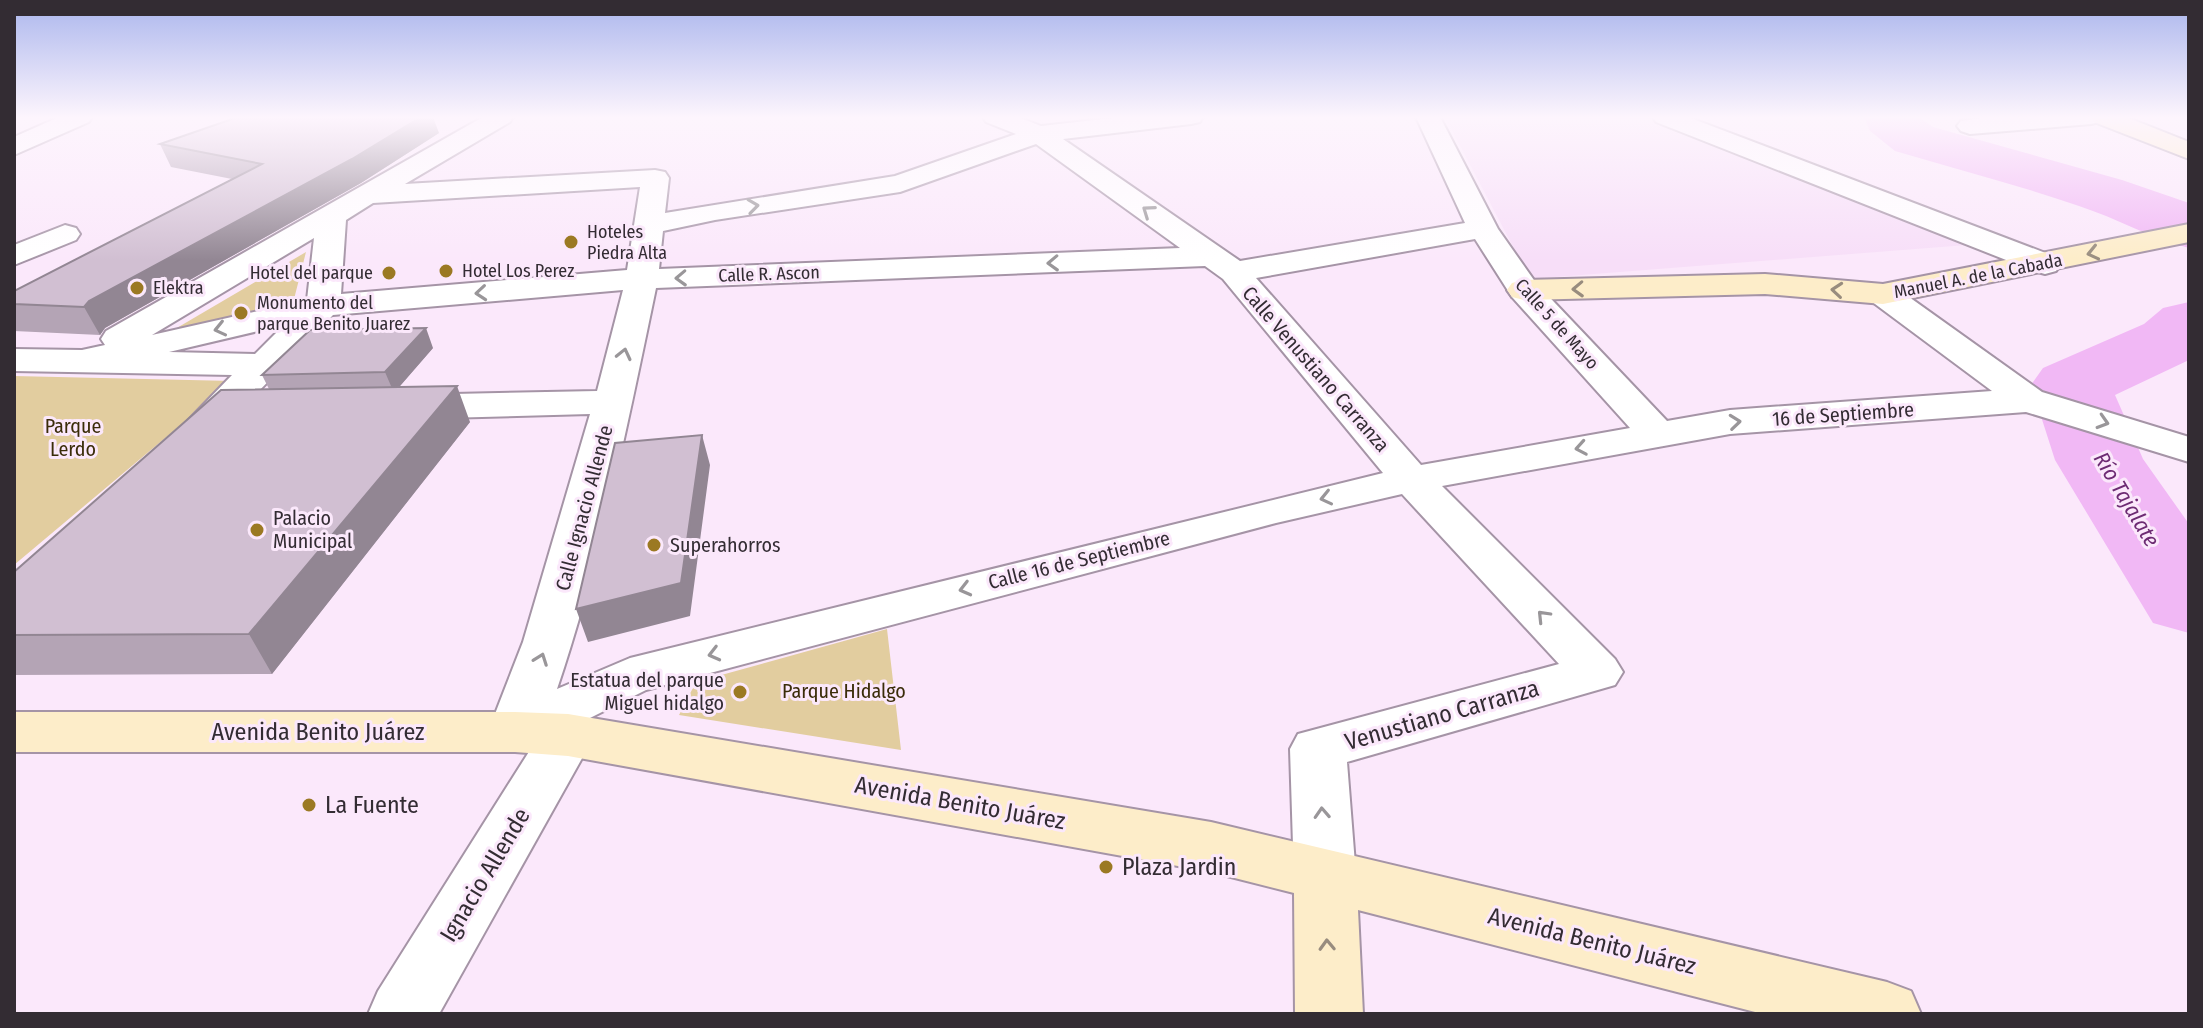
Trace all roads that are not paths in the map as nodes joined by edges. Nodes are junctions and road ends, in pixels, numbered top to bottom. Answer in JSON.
{"nodes":[{"id":1,"x":420,"y":165,"type":"edge"},
{"id":2,"x":953,"y":165,"type":"edge"},
{"id":3,"x":1083,"y":165,"type":"edge"},
{"id":4,"x":1452,"y":165,"type":"edge"},
{"id":5,"x":1789,"y":165,"type":"edge"},
{"id":6,"x":370,"y":195,"type":"junction"},
{"id":7,"x":331,"y":218,"type":"junction"},
{"id":8,"x":648,"y":225,"type":"junction"},
{"id":9,"x":1483,"y":229,"type":"junction"},
{"id":10,"x":65,"y":234,"type":"dead end"},
{"id":11,"x":2179,"y":234,"type":"edge"},
{"id":12,"x":14,"y":256,"type":"edge"},
{"id":13,"x":1224,"y":264,"type":"junction"},
{"id":14,"x":2045,"y":264,"type":"junction"},
{"id":15,"x":642,"y":279,"type":"junction"},
{"id":16,"x":1524,"y":290,"type":"junction"},
{"id":17,"x":1883,"y":294,"type":"junction"},
{"id":18,"x":323,"y":306,"type":"junction"},
{"id":19,"x":14,"y":360,"type":"edge"},
{"id":20,"x":79,"y":362,"type":"junction"},
{"id":21,"x":265,"y":365,"type":"junction"},
{"id":22,"x":613,"y":402,"type":"junction"},
{"id":23,"x":2039,"y":403,"type":"junction"},
{"id":24,"x":377,"y":408,"type":"edge"},
{"id":25,"x":267,"y":411,"type":"edge"},
{"id":26,"x":220,"y":412,"type":"junction"},
{"id":27,"x":1658,"y":435,"type":"junction"},
{"id":28,"x":2173,"y":444,"type":"edge"},
{"id":29,"x":172,"y":453,"type":"edge"},
{"id":30,"x":1411,"y":479,"type":"junction"},
{"id":31,"x":1597,"y":672,"type":"joint"},
{"id":32,"x":14,"y":732,"type":"edge"},
{"id":33,"x":542,"y":734,"type":"junction"},
{"id":34,"x":1325,"y":877,"type":"junction"},
{"id":35,"x":402,"y":1014,"type":"edge"},
{"id":36,"x":1329,"y":1014,"type":"edge"},
{"id":37,"x":1887,"y":1014,"type":"edge"}],
"edges":[{"from":1,"to":6,"type":"street"},
{"from":8,"to":2,"type":"street","one_way":true},
{"from":13,"to":3,"type":"street","name":"Calle Venustiano Carranza","one_way":true},
{"from":4,"to":9,"type":"street","name":"Calle 5 de Mayo"},
{"from":5,"to":14,"type":"street"},
{"from":6,"to":7,"type":"street"},
{"from":6,"to":8,"type":"street","name":"Calle Ignacio Allende"},
{"from":7,"to":18,"type":"street"},
{"from":7,"to":20,"type":"street"},
{"from":8,"to":15,"type":"street","name":"Calle Ignacio Allende"},
{"from":9,"to":13,"type":"street","name":"Calle R. Ascon"},
{"from":9,"to":16,"type":"street","name":"Calle 5 de Mayo"},
{"from":10,"to":12,"type":"street"},
{"from":11,"to":14,"type":"street","name":"Manuel A. de la Cabada","one_way":true},
{"from":13,"to":15,"type":"street","name":"Calle R. Ascon","one_way":true},
{"from":13,"to":30,"type":"street","name":"Calle Venustiano Carranza"},
{"from":14,"to":17,"type":"street","name":"Manuel A. de la Cabada"},
{"from":15,"to":18,"type":"street","name":"Calle R. Ascon","one_way":true},
{"from":22,"to":15,"type":"street","name":"Calle Ignacio Allende","one_way":true},
{"from":17,"to":16,"type":"street","name":"Manuel A. de la Cabada","one_way":true},
{"from":16,"to":27,"type":"street","name":"Calle 5 de Mayo"},
{"from":17,"to":23,"type":"street"},
{"from":18,"to":20,"type":"street","name":"Calle R. Ascon","one_way":true},
{"from":18,"to":21,"type":"street"},
{"from":19,"to":20,"type":"street"},
{"from":20,"to":21,"type":"street"},
{"from":21,"to":26,"type":"street"},
{"from":22,"to":24,"type":"street"},
{"from":33,"to":22,"type":"street","name":"Calle Ignacio Allende","one_way":true},
{"from":27,"to":23,"type":"street","name":"16 de Septiembre","one_way":true},
{"from":23,"to":28,"type":"street","one_way":true},
{"from":25,"to":26,"type":"street"},
{"from":26,"to":29,"type":"street"},
{"from":27,"to":30,"type":"street","name":"Calle 16 de Septiembre","one_way":true},
{"from":31,"to":30,"type":"street","name":"Calle Venustiano Carranza","one_way":true},
{"from":30,"to":33,"type":"street","name":"Calle 16 de Septiembre","one_way":true},
{"from":34,"to":31,"type":"street","name":"Venustiano Carranza","one_way":true},
{"from":32,"to":33,"type":"street","name":"Avenida Benito Juárez"},
{"from":33,"to":34,"type":"street","name":"Avenida Benito Juárez"},
{"from":33,"to":35,"type":"street","name":"Ignacio Allende"},
{"from":36,"to":34,"type":"street","one_way":true},
{"from":34,"to":37,"type":"street","name":"Avenida Benito Juárez"}]}
